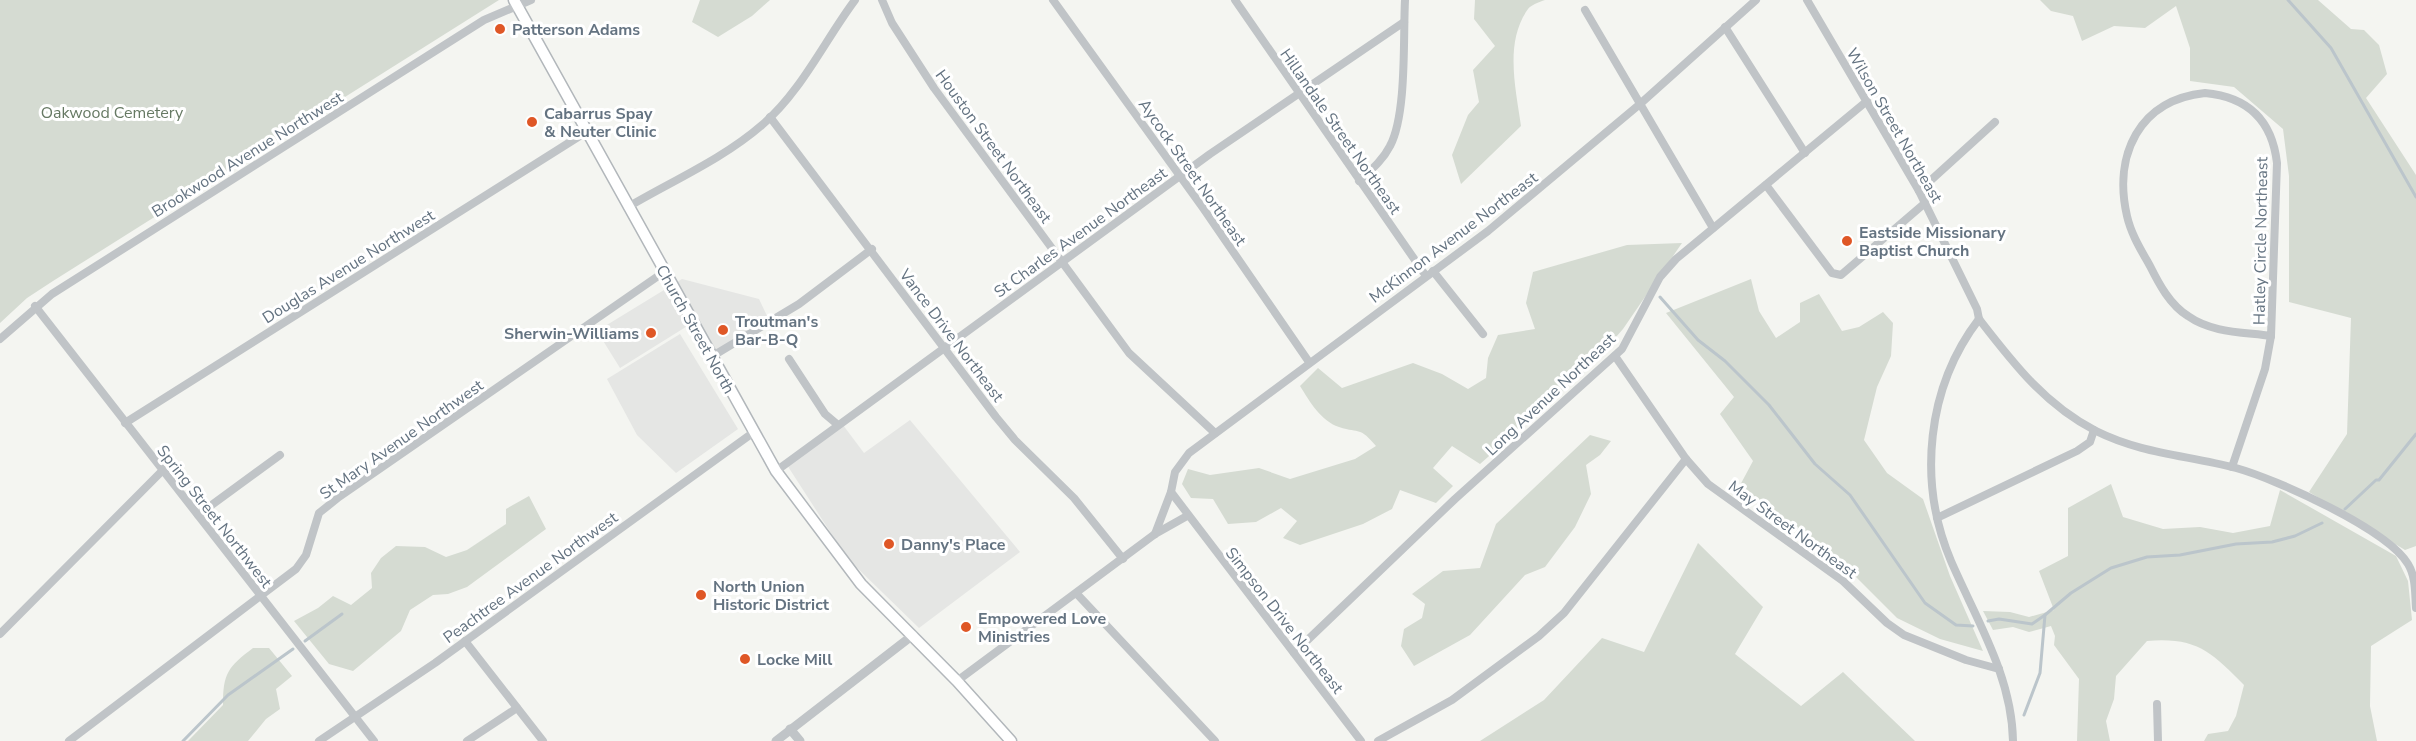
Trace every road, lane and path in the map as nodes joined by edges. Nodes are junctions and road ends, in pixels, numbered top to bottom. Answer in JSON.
{"nodes":[{"id":1,"x":531,"y":0,"type":"edge"},
{"id":2,"x":855,"y":0,"type":"edge"},
{"id":3,"x":882,"y":0,"type":"edge"},
{"id":4,"x":1053,"y":0,"type":"edge"},
{"id":5,"x":1235,"y":0,"type":"edge"},
{"id":6,"x":1405,"y":0,"type":"edge"},
{"id":7,"x":1755,"y":0,"type":"edge"},
{"id":8,"x":1807,"y":0,"type":"edge"},
{"id":9,"x":516,"y":2,"type":"edge"},
{"id":10,"x":1585,"y":10,"type":"dead end"},
{"id":11,"x":1404,"y":22,"type":"junction"},
{"id":12,"x":1725,"y":27,"type":"junction"},
{"id":13,"x":1299,"y":93,"type":"junction"},
{"id":14,"x":1867,"y":101,"type":"junction"},
{"id":15,"x":1640,"y":104,"type":"junction"},
{"id":16,"x":770,"y":117,"type":"junction"},
{"id":17,"x":1995,"y":122,"type":"dead end"},
{"id":18,"x":586,"y":132,"type":"junction"},
{"id":19,"x":1805,"y":153,"type":"junction"},
{"id":20,"x":1180,"y":176,"type":"junction"},
{"id":21,"x":1359,"y":181,"type":"junction"},
{"id":22,"x":1766,"y":185,"type":"junction"},
{"id":23,"x":1919,"y":191,"type":"junction"},
{"id":24,"x":1925,"y":203,"type":"junction"},
{"id":25,"x":628,"y":207,"type":"junction"},
{"id":26,"x":1713,"y":228,"type":"junction"},
{"id":27,"x":872,"y":249,"type":"junction"},
{"id":28,"x":1062,"y":262,"type":"junction"},
{"id":29,"x":664,"y":272,"type":"junction"},
{"id":30,"x":1430,"y":274,"type":"junction"},
{"id":31,"x":36,"y":306,"type":"junction"},
{"id":32,"x":1979,"y":319,"type":"junction"},
{"id":33,"x":1484,"y":334,"type":"dead end"},
{"id":34,"x":2271,"y":336,"type":"junction"},
{"id":35,"x":0,"y":339,"type":"edge"},
{"id":36,"x":945,"y":347,"type":"junction"},
{"id":37,"x":1615,"y":356,"type":"junction"},
{"id":38,"x":711,"y":357,"type":"junction"},
{"id":39,"x":789,"y":358,"type":"dead end"},
{"id":40,"x":1309,"y":362,"type":"junction"},
{"id":41,"x":125,"y":423,"type":"junction"},
{"id":42,"x":838,"y":425,"type":"junction"},
{"id":43,"x":2094,"y":430,"type":"junction"},
{"id":44,"x":754,"y":432,"type":"junction"},
{"id":45,"x":1215,"y":433,"type":"junction"},
{"id":46,"x":280,"y":455,"type":"dead end"},
{"id":47,"x":1686,"y":459,"type":"junction"},
{"id":48,"x":2232,"y":467,"type":"junction"},
{"id":49,"x":162,"y":471,"type":"junction"},
{"id":50,"x":776,"y":471,"type":"junction"},
{"id":51,"x":1171,"y":492,"type":"junction"},
{"id":52,"x":198,"y":515,"type":"junction"},
{"id":53,"x":1187,"y":516,"type":"junction"},
{"id":54,"x":1937,"y":518,"type":"junction"},
{"id":55,"x":1155,"y":534,"type":"junction"},
{"id":56,"x":1124,"y":559,"type":"junction"},
{"id":57,"x":1077,"y":594,"type":"junction"},
{"id":58,"x":261,"y":597,"type":"junction"},
{"id":59,"x":2416,"y":608,"type":"edge"},
{"id":60,"x":0,"y":634,"type":"edge"},
{"id":61,"x":913,"y":635,"type":"junction"},
{"id":62,"x":465,"y":641,"type":"junction"},
{"id":63,"x":1294,"y":653,"type":"junction"},
{"id":64,"x":1999,"y":669,"type":"junction"},
{"id":65,"x":957,"y":681,"type":"junction"},
{"id":66,"x":2157,"y":704,"type":"dead end"},
{"id":67,"x":517,"y":708,"type":"junction"},
{"id":68,"x":354,"y":716,"type":"junction"},
{"id":69,"x":790,"y":729,"type":"junction"},
{"id":70,"x":69,"y":741,"type":"edge"},
{"id":71,"x":319,"y":741,"type":"edge"},
{"id":72,"x":374,"y":741,"type":"edge"},
{"id":73,"x":467,"y":741,"type":"edge"},
{"id":74,"x":543,"y":741,"type":"edge"},
{"id":75,"x":776,"y":741,"type":"edge"},
{"id":76,"x":800,"y":741,"type":"edge"},
{"id":77,"x":1011,"y":741,"type":"edge"},
{"id":78,"x":1215,"y":741,"type":"edge"},
{"id":79,"x":1361,"y":741,"type":"edge"},
{"id":80,"x":1378,"y":741,"type":"edge"},
{"id":81,"x":2013,"y":741,"type":"edge"},
{"id":82,"x":2158,"y":741,"type":"edge"}],
"edges":[{"from":1,"to":9,"type":"street","name":"Brookwood Avenue Northwest"},
{"from":2,"to":16,"type":"street"},
{"from":3,"to":28,"type":"street","name":"Houston Street Northeast"},
{"from":4,"to":20,"type":"street","name":"Aycock Street Northeast"},
{"from":5,"to":13,"type":"street","name":"Hillandale Street Northeast"},
{"from":6,"to":11,"type":"street"},
{"from":7,"to":12,"type":"street","name":"McKinnon Avenue Northeast"},
{"from":8,"to":14,"type":"street","name":"Wilson Street Northeast"},
{"from":9,"to":18,"type":"main road","name":"Church Street North"},
{"from":9,"to":31,"type":"street","name":"Brookwood Avenue Northwest"},
{"from":10,"to":15,"type":"street"},
{"from":11,"to":13,"type":"street","name":"St Charles Avenue Northeast"},
{"from":11,"to":21,"type":"street"},
{"from":12,"to":15,"type":"street","name":"McKinnon Avenue Northeast"},
{"from":12,"to":19,"type":"street"},
{"from":13,"to":20,"type":"street","name":"St Charles Avenue Northeast"},
{"from":13,"to":21,"type":"street","name":"Hillandale Street Northeast"},
{"from":14,"to":19,"type":"street","name":"Long Avenue Northeast"},
{"from":14,"to":23,"type":"street","name":"Wilson Street Northeast"},
{"from":15,"to":26,"type":"street"},
{"from":15,"to":30,"type":"street","name":"McKinnon Avenue Northeast"},
{"from":16,"to":25,"type":"street"},
{"from":16,"to":27,"type":"street","name":"Vance Drive Northeast"},
{"from":17,"to":23,"type":"street"},
{"from":18,"to":25,"type":"main road","name":"Church Street North"},
{"from":18,"to":41,"type":"street","name":"Douglas Avenue Northwest"},
{"from":19,"to":22,"type":"street","name":"Long Avenue Northeast"},
{"from":20,"to":28,"type":"street","name":"St Charles Avenue Northeast"},
{"from":20,"to":40,"type":"street","name":"Aycock Street Northeast"},
{"from":21,"to":30,"type":"street","name":"Hillandale Street Northeast"},
{"from":22,"to":24,"type":"street"},
{"from":22,"to":26,"type":"street","name":"Long Avenue Northeast"},
{"from":23,"to":24,"type":"street","name":"Wilson Street Northeast"},
{"from":24,"to":32,"type":"street","name":"Wilson Street Northeast"},
{"from":25,"to":29,"type":"main road","name":"Church Street North"},
{"from":26,"to":37,"type":"street","name":"Long Avenue Northeast"},
{"from":27,"to":36,"type":"street","name":"Vance Drive Northeast"},
{"from":27,"to":38,"type":"street"},
{"from":28,"to":36,"type":"street","name":"St Charles Avenue Northeast"},
{"from":28,"to":45,"type":"street","name":"Houston Street Northeast"},
{"from":29,"to":38,"type":"main road","name":"Church Street North"},
{"from":29,"to":58,"type":"street","name":"St Mary Avenue Northwest"},
{"from":30,"to":33,"type":"street","name":"Hillandale Street Northeast"},
{"from":30,"to":40,"type":"street","name":"McKinnon Avenue Northeast"},
{"from":31,"to":35,"type":"street","name":"Brookwood Avenue Northwest"},
{"from":31,"to":41,"type":"street","name":"Spring Street Northwest"},
{"from":32,"to":43,"type":"street","name":"Wilson Street Northeast"},
{"from":32,"to":54,"type":"street"},
{"from":34,"to":34,"type":"street","name":"Hatley Circle Northeast"},
{"from":34,"to":48,"type":"street","name":"Hatley Circle Northeast"},
{"from":36,"to":42,"type":"street","name":"St Charles Avenue Northeast"},
{"from":36,"to":56,"type":"street","name":"Vance Drive Northeast"},
{"from":37,"to":47,"type":"street","name":"May Street Northeast"},
{"from":37,"to":63,"type":"street","name":"Long Avenue Northeast"},
{"from":38,"to":44,"type":"main road","name":"Church Street North"},
{"from":39,"to":42,"type":"street"},
{"from":40,"to":45,"type":"street","name":"McKinnon Avenue Northeast"},
{"from":41,"to":49,"type":"street","name":"Spring Street Northwest"},
{"from":42,"to":50,"type":"street","name":"St Charles Avenue Northeast"},
{"from":43,"to":48,"type":"street","name":"Wilson Street Northeast"},
{"from":43,"to":54,"type":"street"},
{"from":44,"to":50,"type":"main road","name":"Church Street North"},
{"from":44,"to":62,"type":"street","name":"Peachtree Avenue Northwest"},
{"from":45,"to":51,"type":"street","name":"McKinnon Avenue Northeast"},
{"from":46,"to":52,"type":"street"},
{"from":47,"to":64,"type":"street","name":"May Street Northeast"},
{"from":47,"to":80,"type":"street"},
{"from":48,"to":59,"type":"street","name":"Wilson Street Northeast"},
{"from":49,"to":52,"type":"street","name":"Spring Street Northwest"},
{"from":49,"to":60,"type":"street"},
{"from":50,"to":61,"type":"main road","name":"Church Street North"},
{"from":51,"to":53,"type":"street"},
{"from":51,"to":55,"type":"street","name":"McKinnon Avenue Northeast"},
{"from":52,"to":58,"type":"street","name":"Spring Street Northwest"},
{"from":53,"to":55,"type":"street"},
{"from":53,"to":63,"type":"street","name":"Simpson Drive Northeast"},
{"from":54,"to":64,"type":"street"},
{"from":55,"to":56,"type":"street"},
{"from":56,"to":57,"type":"street"},
{"from":57,"to":65,"type":"street"},
{"from":57,"to":78,"type":"street"},
{"from":58,"to":68,"type":"street","name":"Spring Street Northwest"},
{"from":58,"to":70,"type":"street","name":"St Mary Avenue Northwest"},
{"from":61,"to":65,"type":"main road","name":"Church Street North"},
{"from":61,"to":69,"type":"street"},
{"from":62,"to":67,"type":"street"},
{"from":62,"to":68,"type":"street","name":"Peachtree Avenue Northwest"},
{"from":63,"to":79,"type":"street","name":"Simpson Drive Northeast"},
{"from":64,"to":81,"type":"street"},
{"from":65,"to":77,"type":"main road","name":"Church Street North"},
{"from":66,"to":82,"type":"street"},
{"from":67,"to":73,"type":"street"},
{"from":67,"to":74,"type":"street"},
{"from":68,"to":71,"type":"street","name":"Peachtree Avenue Northwest"},
{"from":68,"to":72,"type":"street","name":"Spring Street Northwest"},
{"from":69,"to":75,"type":"street"},
{"from":69,"to":76,"type":"street"}]}
